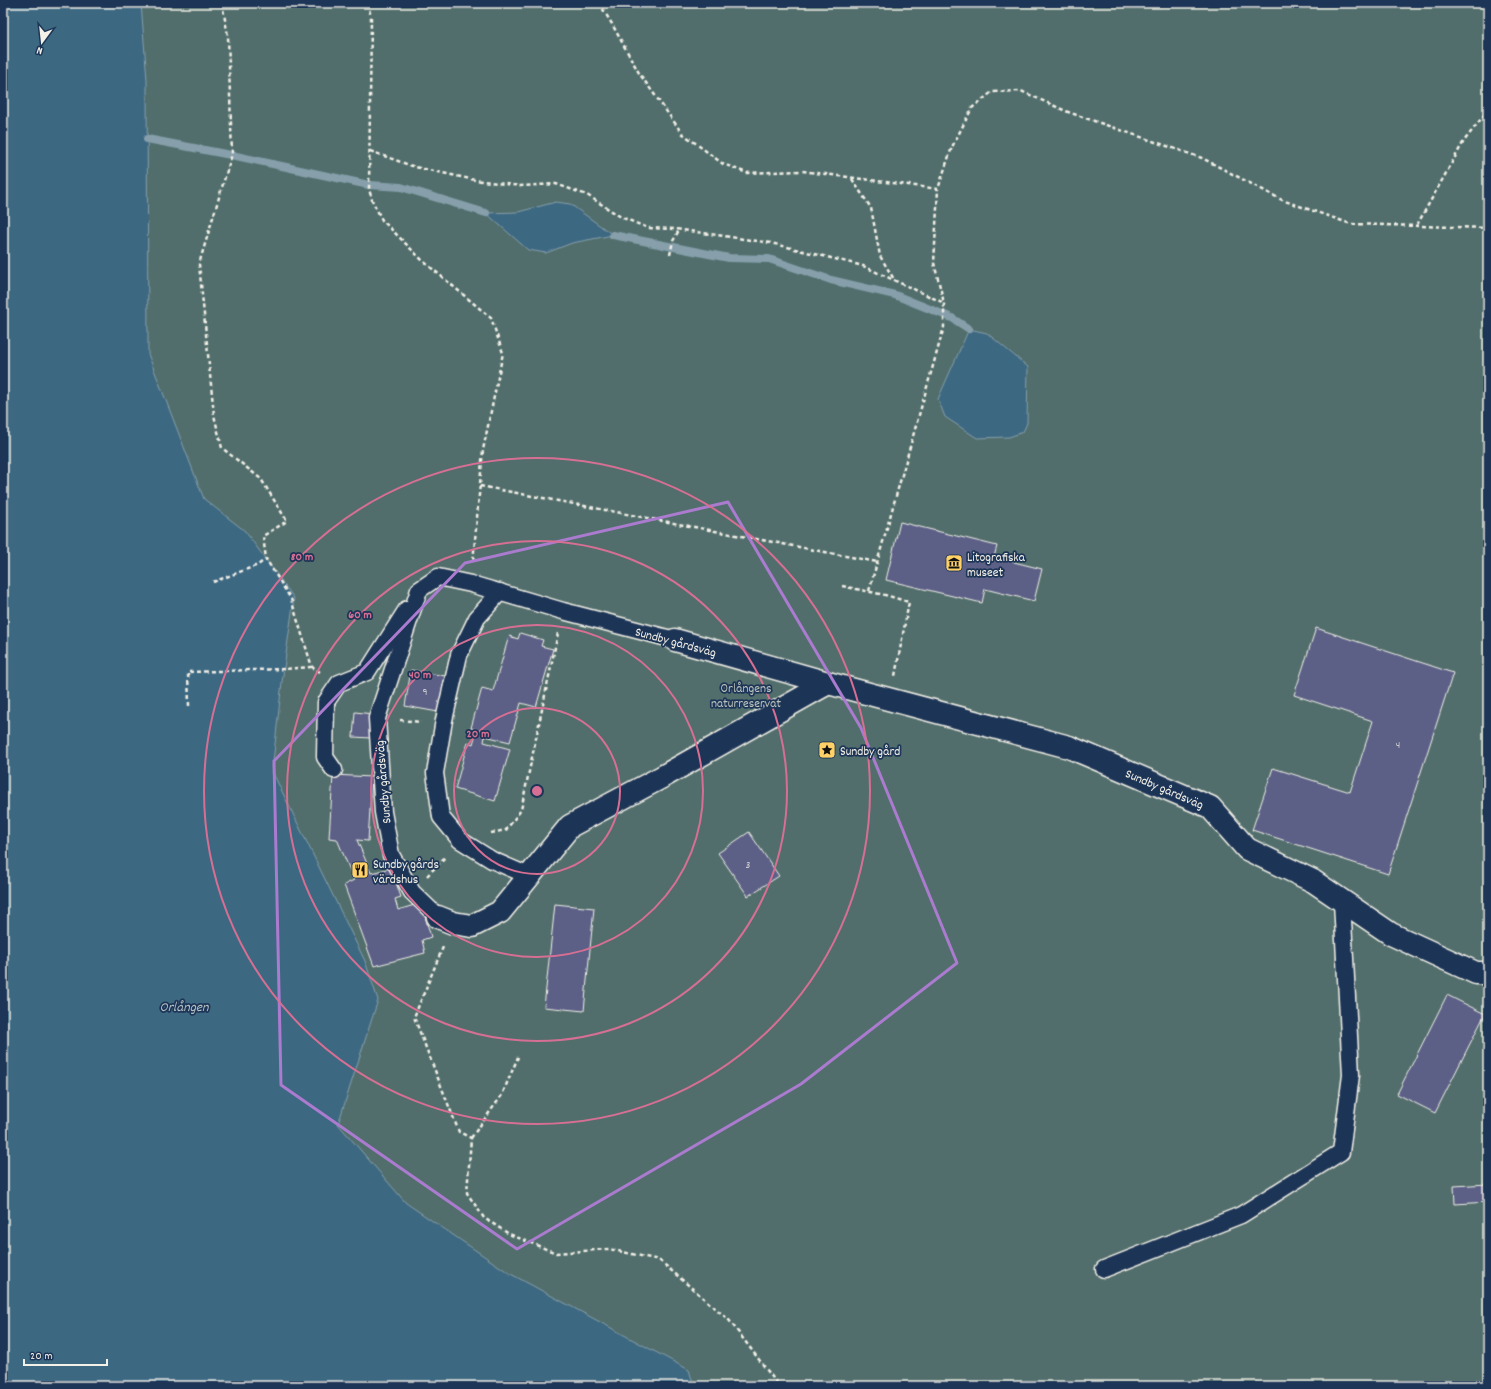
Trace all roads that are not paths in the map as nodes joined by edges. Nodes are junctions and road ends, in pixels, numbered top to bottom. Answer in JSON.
{"nodes":[{"id":1,"x":419,"y":590,"type":"junction"},
{"id":2,"x":500,"y":592,"type":"junction"},
{"id":3,"x":675,"y":640,"type":"joint"},
{"id":4,"x":828,"y":683,"type":"junction"},
{"id":5,"x":334,"y":770,"type":"dead end"},
{"id":6,"x":529,"y":876,"type":"junction"},
{"id":7,"x":1342,"y":901,"type":"junction"},
{"id":8,"x":445,"y":920,"type":"joint"},
{"id":9,"x":1488,"y":972,"type":"edge"},
{"id":10,"x":1104,"y":1269,"type":"dead end"}],
"edges":[{"from":1,"to":2,"type":"lane","name":"Sundby gårdsväg"},
{"from":1,"to":5,"type":"lane"},
{"from":1,"to":8,"type":"lane","name":"Sundby gårdsväg"},
{"from":2,"to":3,"type":"lane","name":"Sundby gårdsväg"},
{"from":2,"to":6,"type":"lane"},
{"from":3,"to":4,"type":"street","name":"Sundby gårdsväg"},
{"from":4,"to":6,"type":"street"},
{"from":4,"to":7,"type":"street","name":"Sundby gårdsväg"},
{"from":6,"to":8,"type":"street"},
{"from":7,"to":9,"type":"street","name":"Sundby gårdsväg"},
{"from":7,"to":10,"type":"lane"}]}
